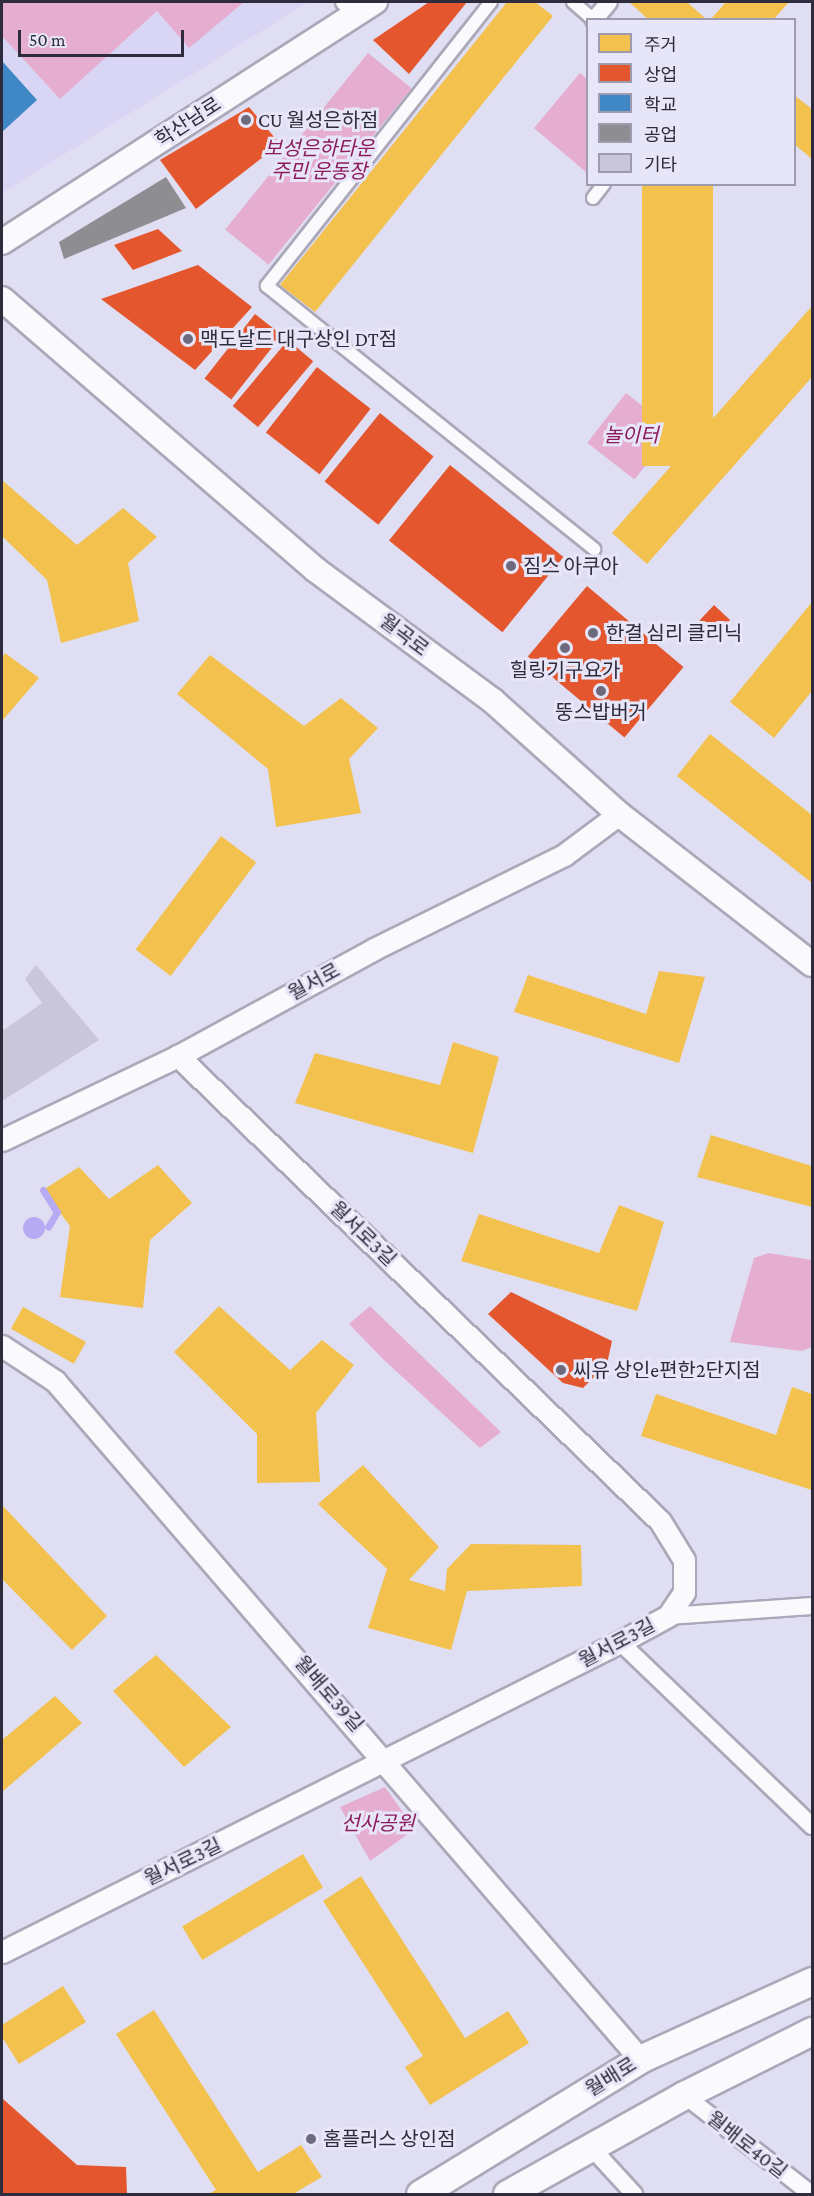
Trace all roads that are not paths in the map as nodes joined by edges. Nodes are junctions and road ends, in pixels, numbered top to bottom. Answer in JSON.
{"nodes":[{"id":1,"x":491,"y":2,"type":"edge"},
{"id":2,"x":573,"y":2,"type":"edge"},
{"id":3,"x":609,"y":2,"type":"edge"},
{"id":4,"x":358,"y":6,"type":"edge"},
{"id":5,"x":596,"y":18,"type":"edge"},
{"id":6,"x":586,"y":20,"type":"edge"},
{"id":7,"x":602,"y":186,"type":"edge"},
{"id":8,"x":593,"y":198,"type":"dead end"},
{"id":9,"x":2,"y":242,"type":"edge"},
{"id":10,"x":2,"y":299,"type":"edge"},
{"id":11,"x":594,"y":549,"type":"dead end"},
{"id":12,"x":619,"y":814,"type":"junction"},
{"id":13,"x":813,"y":964,"type":"edge"},
{"id":14,"x":178,"y":1056,"type":"junction"},
{"id":15,"x":2,"y":1140,"type":"edge"},
{"id":16,"x":2,"y":1346,"type":"edge"},
{"id":17,"x":813,"y":1606,"type":"edge"},
{"id":18,"x":668,"y":1616,"type":"junction"},
{"id":19,"x":620,"y":1642,"type":"junction"},
{"id":20,"x":388,"y":1761,"type":"junction"},
{"id":21,"x":813,"y":1826,"type":"edge"},
{"id":22,"x":2,"y":1952,"type":"edge"},
{"id":23,"x":813,"y":1981,"type":"edge"},
{"id":24,"x":813,"y":2031,"type":"edge"},
{"id":25,"x":640,"y":2058,"type":"junction"},
{"id":26,"x":684,"y":2095,"type":"junction"},
{"id":27,"x":590,"y":2145,"type":"junction"},
{"id":28,"x":420,"y":2194,"type":"edge"},
{"id":29,"x":507,"y":2194,"type":"edge"},
{"id":30,"x":634,"y":2194,"type":"edge"},
{"id":31,"x":811,"y":2194,"type":"edge"}],
"edges":[{"from":1,"to":11,"type":"street"},
{"from":2,"to":6,"type":"street"},
{"from":3,"to":5,"type":"street"},
{"from":4,"to":9,"type":"main road","name":"학산남로"},
{"from":7,"to":8,"type":"street"},
{"from":10,"to":12,"type":"main road","name":"월곡로"},
{"from":12,"to":13,"type":"main road","name":"월곡로"},
{"from":12,"to":14,"type":"street","name":"월서로"},
{"from":14,"to":15,"type":"street","name":"월서로"},
{"from":14,"to":18,"type":"street","name":"월서로3길"},
{"from":16,"to":20,"type":"street","name":"월배로39길"},
{"from":17,"to":18,"type":"street"},
{"from":18,"to":19,"type":"street","name":"월서로3길"},
{"from":19,"to":20,"type":"street","name":"월서로3길"},
{"from":19,"to":21,"type":"street"},
{"from":20,"to":22,"type":"street","name":"월서로3길"},
{"from":20,"to":25,"type":"street","name":"월배로39길"},
{"from":23,"to":25,"type":"main road","name":"월배로"},
{"from":24,"to":26,"type":"main road"},
{"from":25,"to":28,"type":"main road","name":"월배로"},
{"from":26,"to":27,"type":"main road"},
{"from":26,"to":31,"type":"street","name":"월배로40길"},
{"from":27,"to":29,"type":"main road"},
{"from":27,"to":30,"type":"street"}]}
